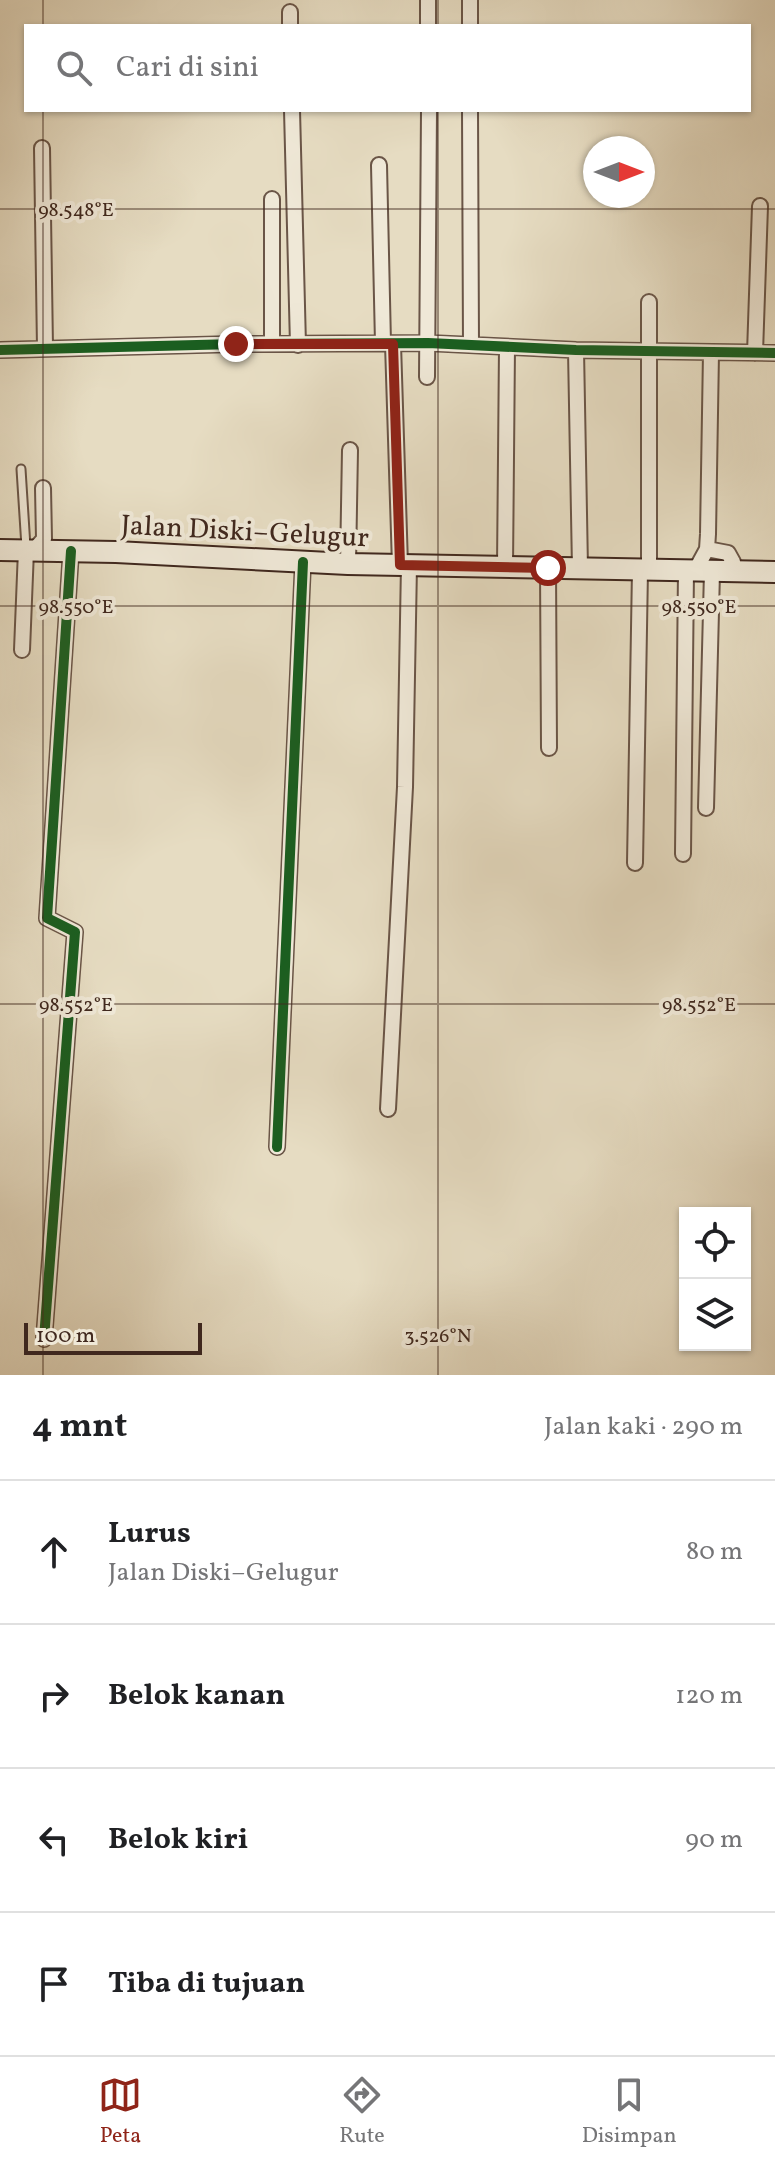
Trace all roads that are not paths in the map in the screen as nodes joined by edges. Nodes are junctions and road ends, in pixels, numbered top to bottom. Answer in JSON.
{"nodes":[{"id":1,"x":428,"y":0,"type":"edge"},
{"id":2,"x":470,"y":0,"type":"edge"},
{"id":3,"x":428,"y":24,"type":"edge"},
{"id":4,"x":470,"y":24,"type":"edge"},
{"id":5,"x":292,"y":112,"type":"edge"},
{"id":6,"x":429,"y":112,"type":"edge"},
{"id":7,"x":470,"y":112,"type":"edge"},
{"id":8,"x":42,"y":148,"type":"dead end"},
{"id":9,"x":379,"y":165,"type":"dead end"},
{"id":10,"x":272,"y":199,"type":"dead end"},
{"id":11,"x":760,"y":206,"type":"dead end"},
{"id":12,"x":649,"y":302,"type":"dead end"},
{"id":13,"x":428,"y":343,"type":"junction"},
{"id":14,"x":272,"y":344,"type":"junction"},
{"id":15,"x":388,"y":344,"type":"junction"},
{"id":16,"x":471,"y":344,"type":"junction"},
{"id":17,"x":298,"y":345,"type":"junction"},
{"id":18,"x":507,"y":347,"type":"junction"},
{"id":19,"x":45,"y":348,"type":"junction"},
{"id":20,"x":0,"y":350,"type":"edge"},
{"id":21,"x":576,"y":350,"type":"junction"},
{"id":22,"x":649,"y":351,"type":"junction"},
{"id":23,"x":711,"y":353,"type":"junction"},
{"id":24,"x":755,"y":353,"type":"junction"},
{"id":25,"x":775,"y":353,"type":"edge"},
{"id":26,"x":427,"y":377,"type":"dead end"},
{"id":27,"x":350,"y":450,"type":"dead end"},
{"id":28,"x":21,"y":469,"type":"dead end"},
{"id":29,"x":43,"y":488,"type":"dead end"},
{"id":30,"x":707,"y":549,"type":"junction"},
{"id":31,"x":0,"y":550,"type":"edge"},
{"id":32,"x":30,"y":550,"type":"junction"},
{"id":33,"x":71,"y":551,"type":"junction"},
{"id":34,"x":303,"y":562,"type":"junction"},
{"id":35,"x":348,"y":564,"type":"junction"},
{"id":36,"x":404,"y":565,"type":"junction"},
{"id":37,"x":505,"y":567,"type":"junction"},
{"id":38,"x":548,"y":568,"type":"junction"},
{"id":39,"x":580,"y":568,"type":"junction"},
{"id":40,"x":644,"y":571,"type":"junction"},
{"id":41,"x":698,"y":571,"type":"junction"},
{"id":42,"x":734,"y":572,"type":"junction"},
{"id":43,"x":775,"y":572,"type":"edge"},
{"id":44,"x":22,"y":650,"type":"dead end"},
{"id":45,"x":549,"y":748,"type":"dead end"},
{"id":46,"x":706,"y":808,"type":"dead end"},
{"id":47,"x":683,"y":854,"type":"dead end"},
{"id":48,"x":635,"y":863,"type":"dead end"},
{"id":49,"x":388,"y":1109,"type":"dead end"},
{"id":50,"x":277,"y":1147,"type":"dead end"},
{"id":51,"x":44,"y":1339,"type":"dead end"}],
"edges":[{"from":1,"to":3,"type":"street"},
{"from":2,"to":4,"type":"street"},
{"from":5,"to":17,"type":"street"},
{"from":6,"to":13,"type":"street"},
{"from":7,"to":16,"type":"street"},
{"from":8,"to":19,"type":"street"},
{"from":9,"to":15,"type":"street"},
{"from":10,"to":14,"type":"street"},
{"from":11,"to":24,"type":"street"},
{"from":12,"to":22,"type":"street"},
{"from":13,"to":15,"type":"street"},
{"from":13,"to":16,"type":"street"},
{"from":13,"to":26,"type":"street"},
{"from":14,"to":17,"type":"street"},
{"from":14,"to":19,"type":"street"},
{"from":15,"to":17,"type":"street"},
{"from":15,"to":36,"type":"street"},
{"from":16,"to":18,"type":"street"},
{"from":18,"to":21,"type":"street"},
{"from":18,"to":37,"type":"street"},
{"from":19,"to":20,"type":"street"},
{"from":21,"to":22,"type":"street"},
{"from":21,"to":39,"type":"street"},
{"from":22,"to":23,"type":"street"},
{"from":22,"to":40,"type":"street"},
{"from":23,"to":24,"type":"street"},
{"from":23,"to":30,"type":"street"},
{"from":24,"to":25,"type":"street"},
{"from":27,"to":35,"type":"street"},
{"from":28,"to":32,"type":"lane"},
{"from":29,"to":32,"type":"street"},
{"from":30,"to":41,"type":"street"},
{"from":30,"to":42,"type":"street"},
{"from":31,"to":32,"type":"main road","name":"Jalan Diski–Gelugur"},
{"from":32,"to":33,"type":"main road","name":"Jalan Diski–Gelugur"},
{"from":32,"to":44,"type":"street"},
{"from":33,"to":34,"type":"main road","name":"Jalan Diski–Gelugur"},
{"from":33,"to":51,"type":"street"},
{"from":34,"to":35,"type":"main road","name":"Jalan Diski–Gelugur"},
{"from":34,"to":50,"type":"street"},
{"from":35,"to":36,"type":"main road","name":"Jalan Diski–Gelugur"},
{"from":36,"to":37,"type":"main road","name":"Jalan Diski–Gelugur"},
{"from":36,"to":49,"type":"street"},
{"from":37,"to":38,"type":"main road","name":"Jalan Diski–Gelugur"},
{"from":38,"to":39,"type":"main road","name":"Jalan Diski–Gelugur"},
{"from":38,"to":45,"type":"street"},
{"from":39,"to":40,"type":"main road","name":"Jalan Diski–Gelugur"},
{"from":40,"to":41,"type":"main road","name":"Jalan Diski–Gelugur"},
{"from":40,"to":48,"type":"street"},
{"from":41,"to":42,"type":"main road","name":"Jalan Diski–Gelugur"},
{"from":41,"to":46,"type":"street"},
{"from":41,"to":47,"type":"street"},
{"from":42,"to":43,"type":"main road","name":"Jalan Diski–Gelugur"}]}
